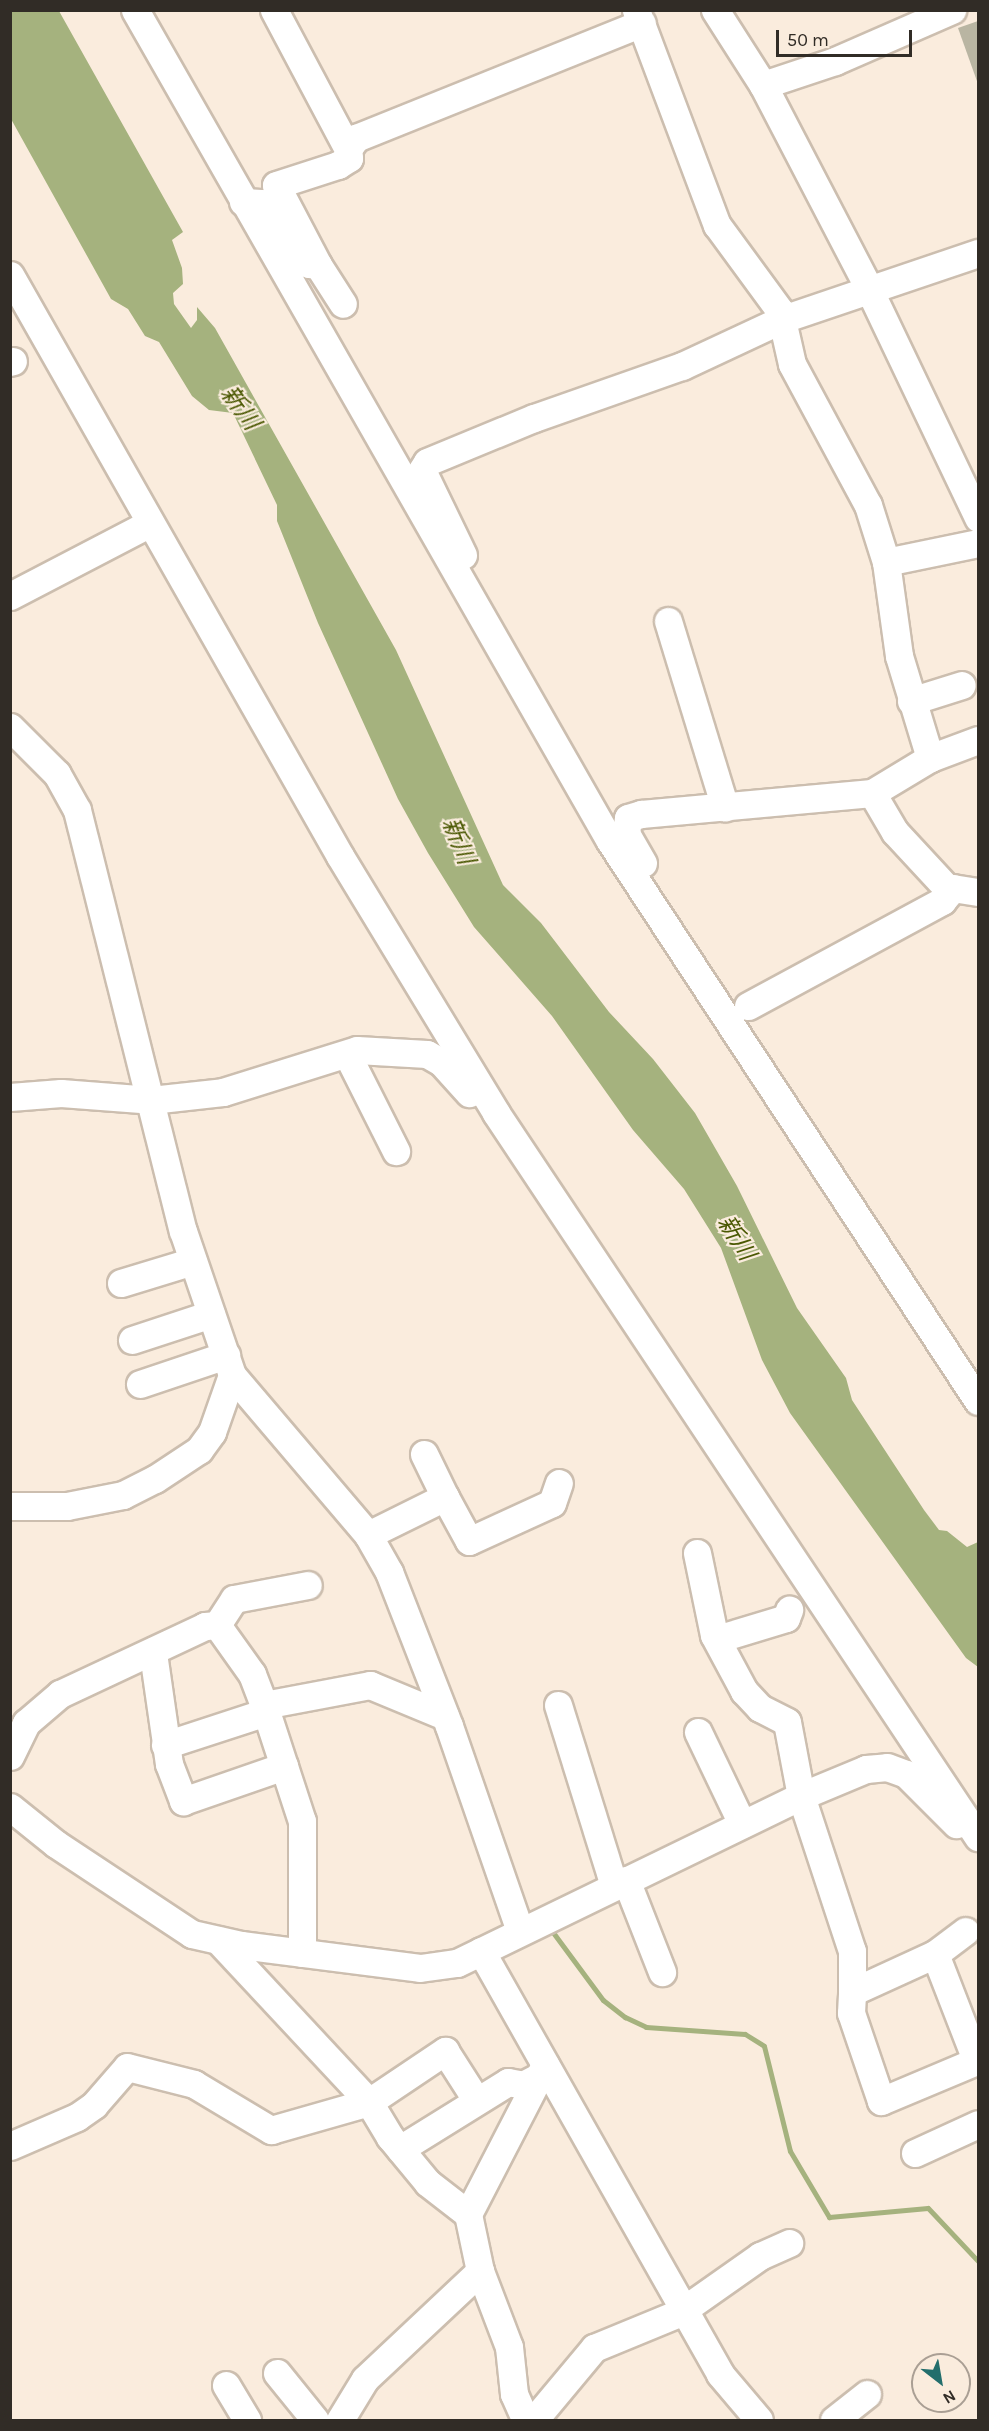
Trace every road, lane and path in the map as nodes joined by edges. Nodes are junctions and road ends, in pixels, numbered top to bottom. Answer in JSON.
{"nodes":[{"id":1,"x":274,"y":10,"type":"edge"},
{"id":2,"x":715,"y":10,"type":"edge"},
{"id":3,"x":952,"y":10,"type":"edge"},
{"id":4,"x":639,"y":16,"type":"edge"},
{"id":5,"x":145,"y":18,"type":"edge"},
{"id":6,"x":763,"y":85,"type":"junction"},
{"id":7,"x":348,"y":149,"type":"junction"},
{"id":8,"x":243,"y":202,"type":"junction"},
{"id":9,"x":978,"y":253,"type":"edge"},
{"id":10,"x":318,"y":265,"type":"junction"},
{"id":11,"x":10,"y":275,"type":"edge"},
{"id":12,"x":870,"y":290,"type":"junction"},
{"id":13,"x":343,"y":304,"type":"dead end"},
{"id":14,"x":783,"y":319,"type":"junction"},
{"id":15,"x":978,"y":518,"type":"edge"},
{"id":16,"x":150,"y":523,"type":"junction"},
{"id":17,"x":978,"y":543,"type":"edge"},
{"id":18,"x":886,"y":562,"type":"junction"},
{"id":19,"x":466,"y":593,"type":"junction"},
{"id":20,"x":10,"y":596,"type":"edge"},
{"id":21,"x":668,"y":621,"type":"dead end"},
{"id":22,"x":962,"y":685,"type":"dead end"},
{"id":23,"x":912,"y":701,"type":"junction"},
{"id":24,"x":10,"y":727,"type":"edge"},
{"id":25,"x":545,"y":728,"type":"junction"},
{"id":26,"x":978,"y":740,"type":"edge"},
{"id":27,"x":930,"y":758,"type":"junction"},
{"id":28,"x":872,"y":793,"type":"junction"},
{"id":29,"x":725,"y":807,"type":"junction"},
{"id":30,"x":628,"y":818,"type":"junction"},
{"id":31,"x":966,"y":890,"type":"edge"},
{"id":32,"x":676,"y":945,"type":"junction"},
{"id":33,"x":748,"y":1006,"type":"dead end"},
{"id":34,"x":346,"y":1054,"type":"junction"},
{"id":35,"x":10,"y":1097,"type":"edge"},
{"id":36,"x":151,"y":1100,"type":"junction"},
{"id":37,"x":496,"y":1113,"type":"junction"},
{"id":38,"x":396,"y":1151,"type":"dead end"},
{"id":39,"x":193,"y":1261,"type":"junction"},
{"id":40,"x":121,"y":1283,"type":"dead end"},
{"id":41,"x":211,"y":1314,"type":"junction"},
{"id":42,"x":132,"y":1340,"type":"dead end"},
{"id":43,"x":229,"y":1365,"type":"junction"},
{"id":44,"x":140,"y":1384,"type":"dead end"},
{"id":45,"x":978,"y":1401,"type":"edge"},
{"id":46,"x":424,"y":1454,"type":"dead end"},
{"id":47,"x":559,"y":1482,"type":"dead end"},
{"id":48,"x":445,"y":1497,"type":"junction"},
{"id":49,"x":10,"y":1506,"type":"edge"},
{"id":50,"x":368,"y":1535,"type":"junction"},
{"id":51,"x":697,"y":1553,"type":"dead end"},
{"id":52,"x":295,"y":1580,"type":"dead end"},
{"id":53,"x":789,"y":1610,"type":"dead end"},
{"id":54,"x":217,"y":1625,"type":"junction"},
{"id":55,"x":717,"y":1639,"type":"junction"},
{"id":56,"x":153,"y":1653,"type":"junction"},
{"id":57,"x":558,"y":1705,"type":"dead end"},
{"id":58,"x":265,"y":1708,"type":"junction"},
{"id":59,"x":445,"y":1716,"type":"junction"},
{"id":60,"x":698,"y":1732,"type":"dead end"},
{"id":61,"x":165,"y":1745,"type":"junction"},
{"id":62,"x":10,"y":1756,"type":"edge"},
{"id":63,"x":284,"y":1766,"type":"junction"},
{"id":64,"x":801,"y":1796,"type":"junction"},
{"id":65,"x":10,"y":1807,"type":"edge"},
{"id":66,"x":742,"y":1824,"type":"junction"},
{"id":67,"x":978,"y":1837,"type":"edge"},
{"id":68,"x":978,"y":1841,"type":"edge"},
{"id":69,"x":620,"y":1883,"type":"junction"},
{"id":70,"x":520,"y":1931,"type":"junction"},
{"id":71,"x":965,"y":1931,"type":"dead end"},
{"id":72,"x":218,"y":1940,"type":"junction"},
{"id":73,"x":481,"y":1951,"type":"junction"},
{"id":74,"x":302,"y":1953,"type":"junction"},
{"id":75,"x":935,"y":1954,"type":"junction"},
{"id":76,"x":662,"y":1972,"type":"dead end"},
{"id":77,"x":852,"y":1992,"type":"junction"},
{"id":78,"x":976,"y":2062,"type":"edge"},
{"id":79,"x":542,"y":2070,"type":"junction"},
{"id":80,"x":477,"y":2101,"type":"junction"},
{"id":81,"x":369,"y":2102,"type":"junction"},
{"id":82,"x":978,"y":2124,"type":"edge"},
{"id":83,"x":10,"y":2145,"type":"edge"},
{"id":84,"x":400,"y":2149,"type":"junction"},
{"id":85,"x":915,"y":2153,"type":"dead end"},
{"id":86,"x":468,"y":2214,"type":"junction"},
{"id":87,"x":789,"y":2243,"type":"dead end"},
{"id":88,"x":480,"y":2271,"type":"junction"},
{"id":89,"x":682,"y":2307,"type":"junction"},
{"id":90,"x":278,"y":2373,"type":"dead end"},
{"id":91,"x":226,"y":2385,"type":"dead end"},
{"id":92,"x":867,"y":2394,"type":"dead end"},
{"id":93,"x":247,"y":2421,"type":"edge"},
{"id":94,"x":315,"y":2421,"type":"edge"},
{"id":95,"x":340,"y":2421,"type":"edge"},
{"id":96,"x":533,"y":2421,"type":"edge"},
{"id":97,"x":759,"y":2421,"type":"edge"},
{"id":98,"x":834,"y":2421,"type":"edge"}],
"edges":[{"from":1,"to":7,"type":"street"},
{"from":2,"to":6,"type":"street"},
{"from":3,"to":6,"type":"street"},
{"from":4,"to":7,"type":"street"},
{"from":4,"to":14,"type":"street"},
{"from":5,"to":8,"type":"street"},
{"from":6,"to":12,"type":"street"},
{"from":7,"to":10,"type":"street"},
{"from":8,"to":10,"type":"street"},
{"from":8,"to":19,"type":"street"},
{"from":9,"to":12,"type":"street"},
{"from":10,"to":13,"type":"street"},
{"from":11,"to":16,"type":"street"},
{"from":12,"to":14,"type":"street"},
{"from":12,"to":15,"type":"street"},
{"from":14,"to":18,"type":"street"},
{"from":14,"to":19,"type":"street"},
{"from":16,"to":20,"type":"street"},
{"from":16,"to":37,"type":"street"},
{"from":17,"to":18,"type":"street"},
{"from":18,"to":23,"type":"street"},
{"from":19,"to":25,"type":"street"},
{"from":21,"to":29,"type":"street"},
{"from":22,"to":23,"type":"street"},
{"from":23,"to":27,"type":"street"},
{"from":24,"to":36,"type":"street"},
{"from":25,"to":30,"type":"street"},
{"from":25,"to":32,"type":"street"},
{"from":26,"to":27,"type":"street"},
{"from":27,"to":28,"type":"street"},
{"from":28,"to":29,"type":"street"},
{"from":28,"to":31,"type":"street"},
{"from":29,"to":30,"type":"street"},
{"from":30,"to":32,"type":"street"},
{"from":31,"to":33,"type":"street"},
{"from":32,"to":45,"type":"street"},
{"from":34,"to":36,"type":"street"},
{"from":34,"to":37,"type":"street"},
{"from":34,"to":38,"type":"street"},
{"from":35,"to":36,"type":"street"},
{"from":36,"to":39,"type":"street"},
{"from":37,"to":67,"type":"street"},
{"from":39,"to":40,"type":"street"},
{"from":39,"to":41,"type":"street"},
{"from":41,"to":42,"type":"street"},
{"from":41,"to":43,"type":"street"},
{"from":43,"to":44,"type":"street"},
{"from":43,"to":49,"type":"street"},
{"from":43,"to":50,"type":"street"},
{"from":46,"to":48,"type":"street"},
{"from":47,"to":48,"type":"street"},
{"from":48,"to":50,"type":"street"},
{"from":50,"to":59,"type":"street"},
{"from":51,"to":55,"type":"street"},
{"from":52,"to":54,"type":"street"},
{"from":53,"to":55,"type":"street"},
{"from":54,"to":56,"type":"street"},
{"from":54,"to":58,"type":"street"},
{"from":55,"to":64,"type":"street"},
{"from":56,"to":61,"type":"street"},
{"from":56,"to":62,"type":"street"},
{"from":57,"to":69,"type":"street"},
{"from":58,"to":59,"type":"street"},
{"from":58,"to":61,"type":"street"},
{"from":58,"to":63,"type":"street"},
{"from":59,"to":70,"type":"street"},
{"from":60,"to":66,"type":"street"},
{"from":61,"to":63,"type":"street"},
{"from":63,"to":74,"type":"street"},
{"from":64,"to":66,"type":"street"},
{"from":64,"to":68,"type":"street"},
{"from":64,"to":77,"type":"street"},
{"from":65,"to":72,"type":"street"},
{"from":66,"to":69,"type":"street"},
{"from":69,"to":70,"type":"street"},
{"from":69,"to":76,"type":"street"},
{"from":70,"to":73,"type":"street"},
{"from":71,"to":75,"type":"street"},
{"from":72,"to":74,"type":"street"},
{"from":72,"to":81,"type":"street"},
{"from":73,"to":74,"type":"street"},
{"from":73,"to":79,"type":"street"},
{"from":75,"to":77,"type":"street"},
{"from":75,"to":78,"type":"street"},
{"from":77,"to":78,"type":"street"},
{"from":79,"to":80,"type":"street"},
{"from":79,"to":86,"type":"street"},
{"from":79,"to":89,"type":"street"},
{"from":80,"to":81,"type":"street"},
{"from":80,"to":84,"type":"street"},
{"from":81,"to":83,"type":"street"},
{"from":81,"to":84,"type":"street"},
{"from":82,"to":85,"type":"street"},
{"from":84,"to":86,"type":"street"},
{"from":86,"to":88,"type":"street"},
{"from":87,"to":89,"type":"street"},
{"from":88,"to":95,"type":"street"},
{"from":88,"to":96,"type":"street"},
{"from":89,"to":96,"type":"street"},
{"from":89,"to":97,"type":"street"},
{"from":90,"to":94,"type":"street"},
{"from":91,"to":93,"type":"street"},
{"from":92,"to":98,"type":"street"}]}
